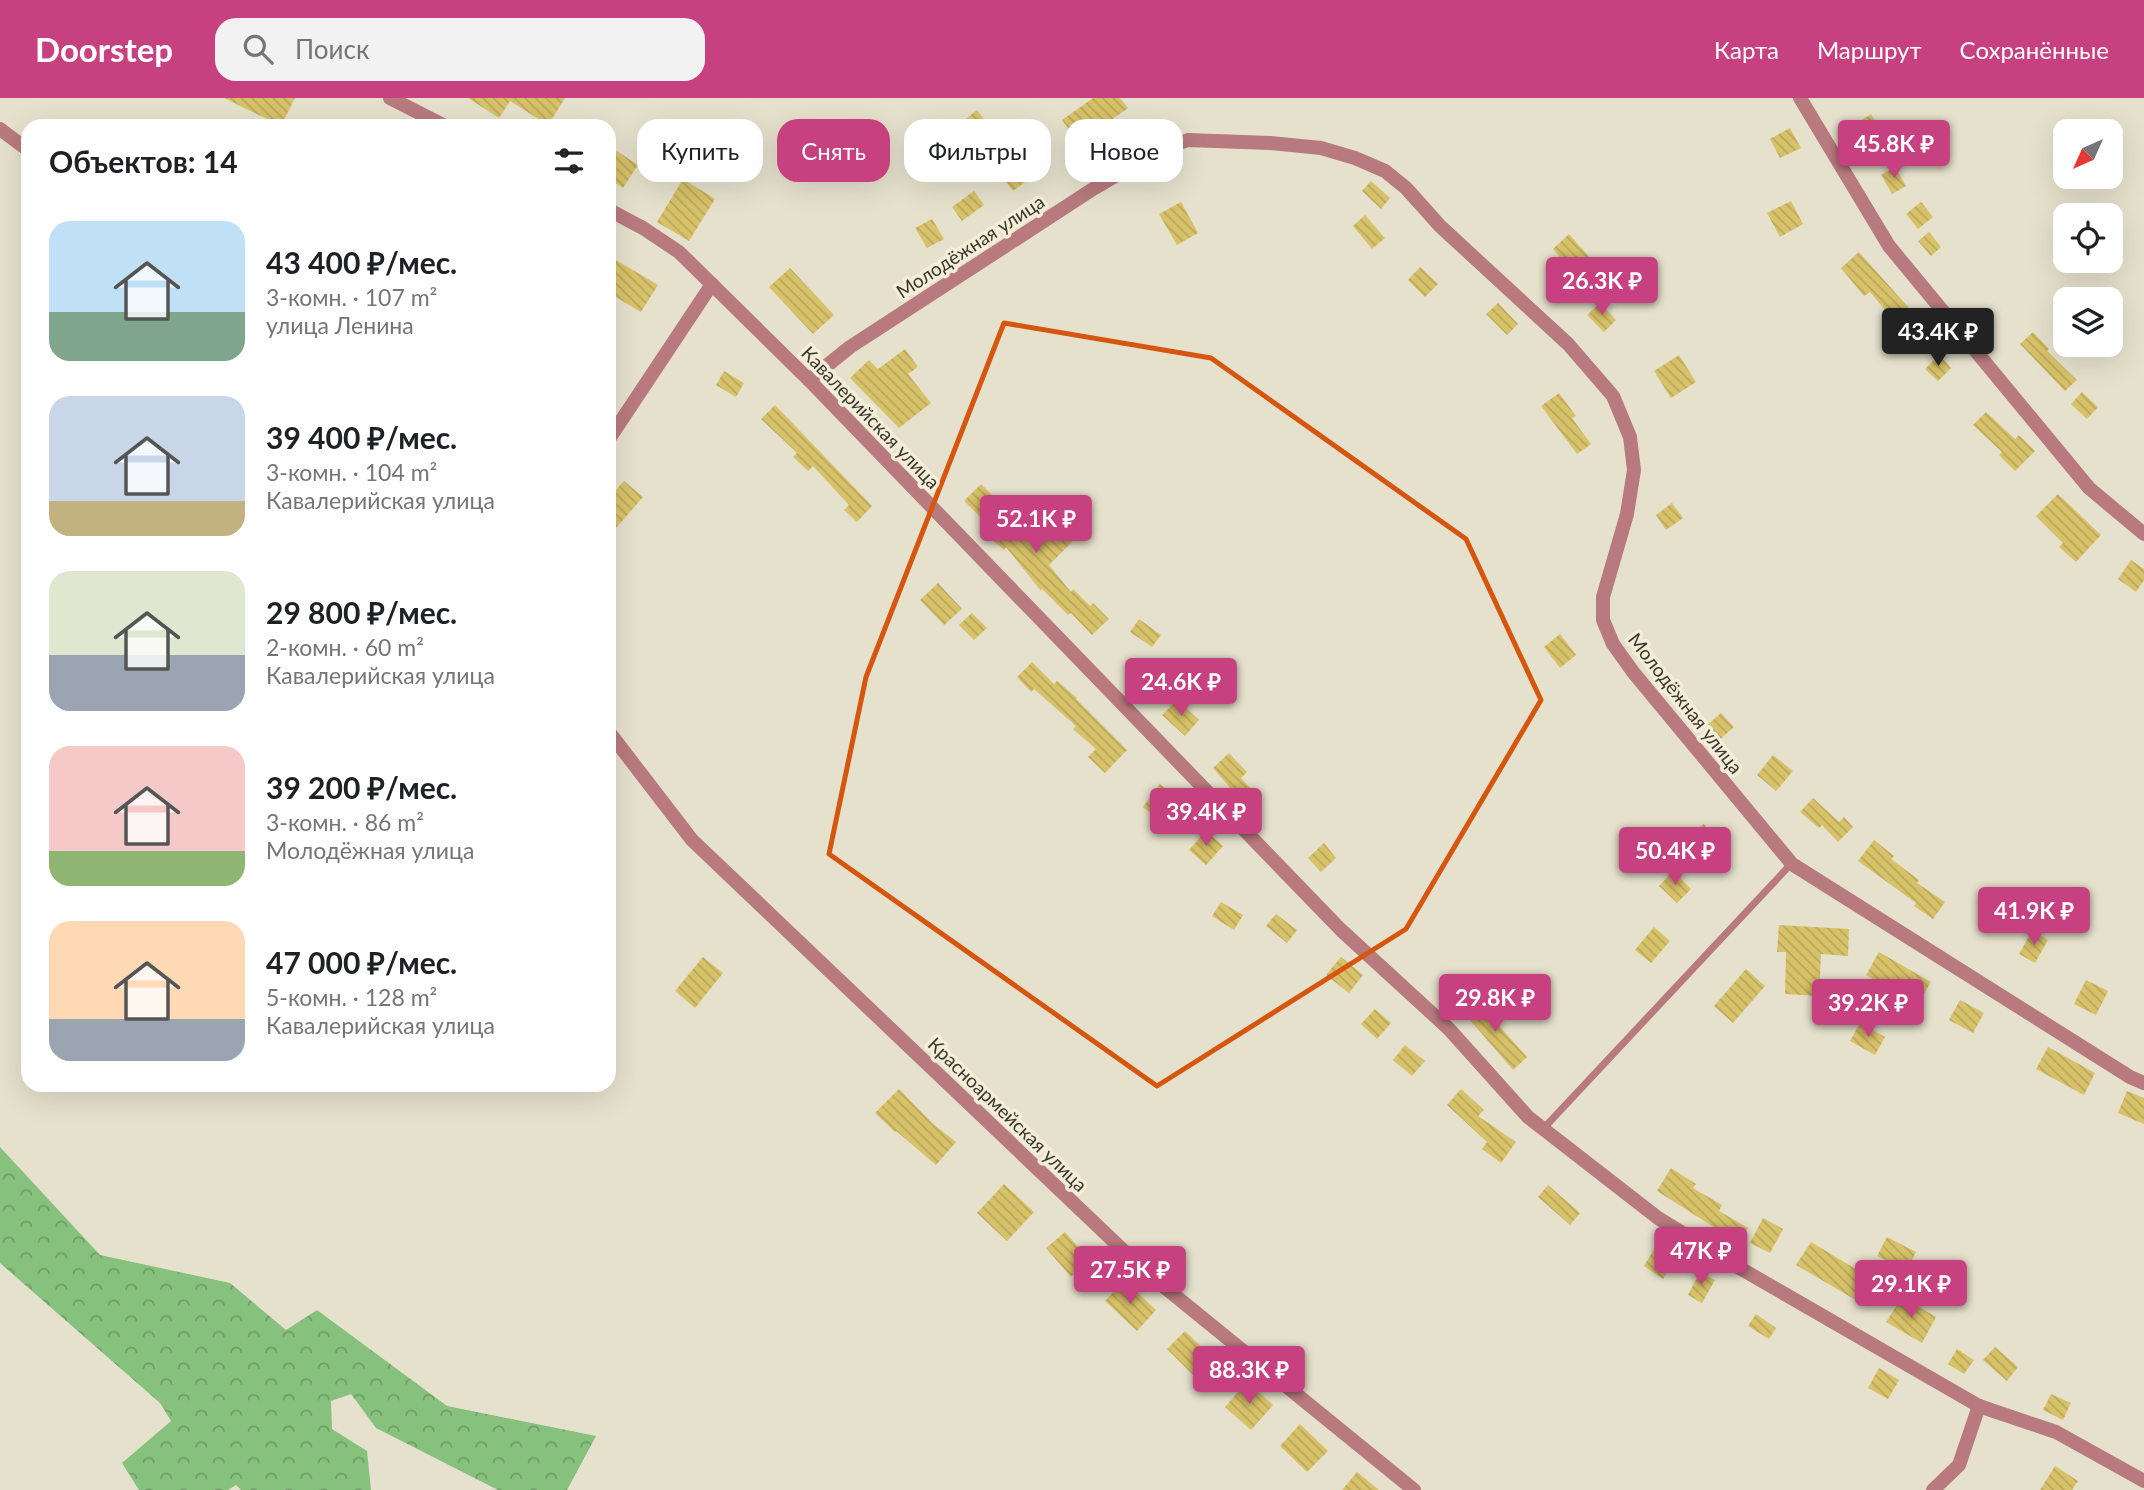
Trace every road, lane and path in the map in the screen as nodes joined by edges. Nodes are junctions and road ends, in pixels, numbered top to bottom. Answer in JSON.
{"nodes":[{"id":1,"x":390,"y":98,"type":"edge"},
{"id":2,"x":1800,"y":98,"type":"edge"},
{"id":3,"x":431,"y":119,"type":"edge"},
{"id":4,"x":0,"y":129,"type":"edge"},
{"id":5,"x":21,"y":145,"type":"edge"},
{"id":6,"x":616,"y":214,"type":"edge"},
{"id":7,"x":712,"y":284,"type":"junction"},
{"id":8,"x":809,"y":380,"type":"junction"},
{"id":9,"x":616,"y":428,"type":"edge"},
{"id":10,"x":2144,"y":534,"type":"edge"},
{"id":11,"x":616,"y":741,"type":"edge"},
{"id":12,"x":1792,"y":864,"type":"junction"},
{"id":13,"x":2144,"y":1083,"type":"edge"},
{"id":14,"x":1543,"y":1129,"type":"junction"},
{"id":15,"x":1979,"y":1406,"type":"junction"},
{"id":16,"x":2144,"y":1481,"type":"edge"},
{"id":17,"x":1414,"y":1490,"type":"edge"},
{"id":18,"x":1933,"y":1490,"type":"edge"}],
"edges":[{"from":1,"to":3,"type":"street"},
{"from":2,"to":10,"type":"street"},
{"from":4,"to":5,"type":"street"},
{"from":6,"to":7,"type":"street","name":"Кавалерийская улица"},
{"from":7,"to":8,"type":"street","name":"Кавалерийская улица"},
{"from":7,"to":9,"type":"street"},
{"from":8,"to":12,"type":"street","name":"Молодёжная улица"},
{"from":8,"to":14,"type":"street","name":"Кавалерийская улица"},
{"from":11,"to":17,"type":"street","name":"Красноармейская улица"},
{"from":12,"to":13,"type":"street","name":"Молодёжная улица"},
{"from":12,"to":14,"type":"lane"},
{"from":14,"to":15,"type":"street","name":"Кавалерийская улица"},
{"from":15,"to":16,"type":"street","name":"Кавалерийская улица"},
{"from":15,"to":18,"type":"street"}]}
